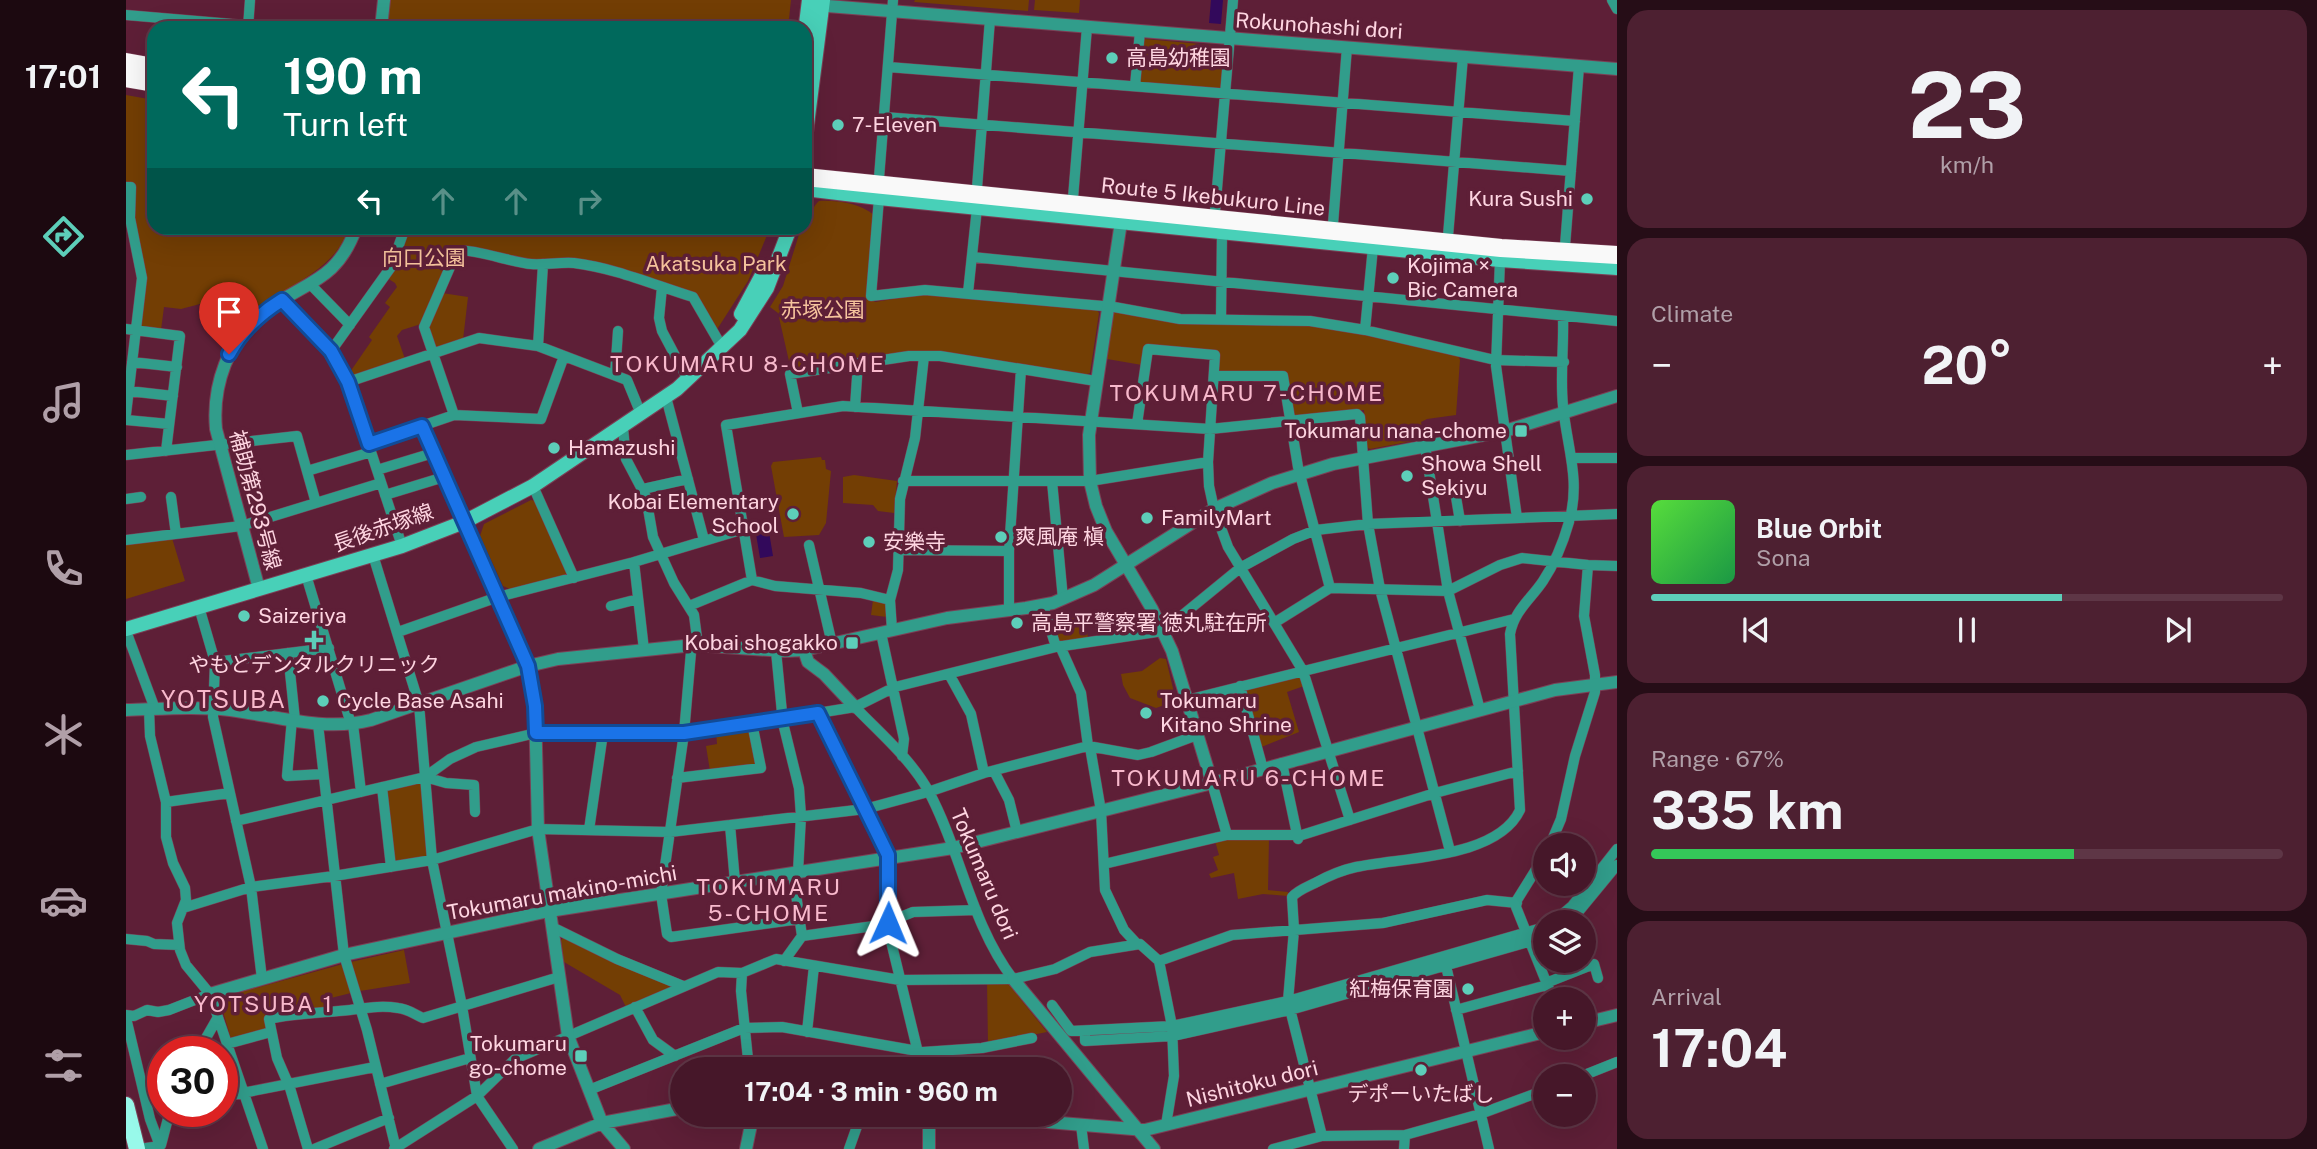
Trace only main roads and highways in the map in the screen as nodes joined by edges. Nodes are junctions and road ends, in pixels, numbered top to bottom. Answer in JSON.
{"nodes":[{"id":1,"x":816,"y":3,"type":"edge"},
{"id":2,"x":809,"y":21,"type":"edge"},
{"id":3,"x":812,"y":53,"type":"edge"},
{"id":4,"x":126,"y":62,"type":"edge"},
{"id":5,"x":147,"y":66,"type":"edge"},
{"id":6,"x":126,"y":78,"type":"edge"},
{"id":7,"x":147,"y":82,"type":"edge"},
{"id":8,"x":812,"y":171,"type":"edge"},
{"id":9,"x":812,"y":178,"type":"edge"},
{"id":10,"x":812,"y":184,"type":"edge"},
{"id":11,"x":812,"y":190,"type":"edge"},
{"id":12,"x":778,"y":235,"type":"edge"},
{"id":13,"x":788,"y":235,"type":"edge"},
{"id":14,"x":1617,"y":248,"type":"edge"},
{"id":15,"x":1617,"y":255,"type":"edge"},
{"id":16,"x":1617,"y":261,"type":"edge"},
{"id":17,"x":1617,"y":268,"type":"edge"},
{"id":18,"x":725,"y":343,"type":"junction"},
{"id":19,"x":126,"y":630,"type":"edge"},
{"id":20,"x":126,"y":1105,"type":"edge"},
{"id":21,"x":126,"y":1126,"type":"edge"},
{"id":22,"x":148,"y":1148,"type":"edge"},
{"id":23,"x":131,"y":1149,"type":"edge"}],
"edges":[{"from":1,"to":2,"type":"main road"},
{"from":1,"to":3,"type":"main road"},
{"from":4,"to":5,"type":"highway"},
{"from":6,"to":7,"type":"highway"},
{"from":8,"to":14,"type":"main road"},
{"from":9,"to":15,"type":"highway","name":"Route 5 Ikebukuro Line"},
{"from":10,"to":16,"type":"highway","name":"Route 5 Ikebukuro Line"},
{"from":11,"to":17,"type":"main road"},
{"from":12,"to":18,"type":"main road","name":"長後赤塚線"},
{"from":13,"to":18,"type":"main road","name":"長後赤塚線"},
{"from":18,"to":19,"type":"main road","name":"長後赤塚線"},
{"from":20,"to":22,"type":"highway"},
{"from":21,"to":23,"type":"highway"}]}
